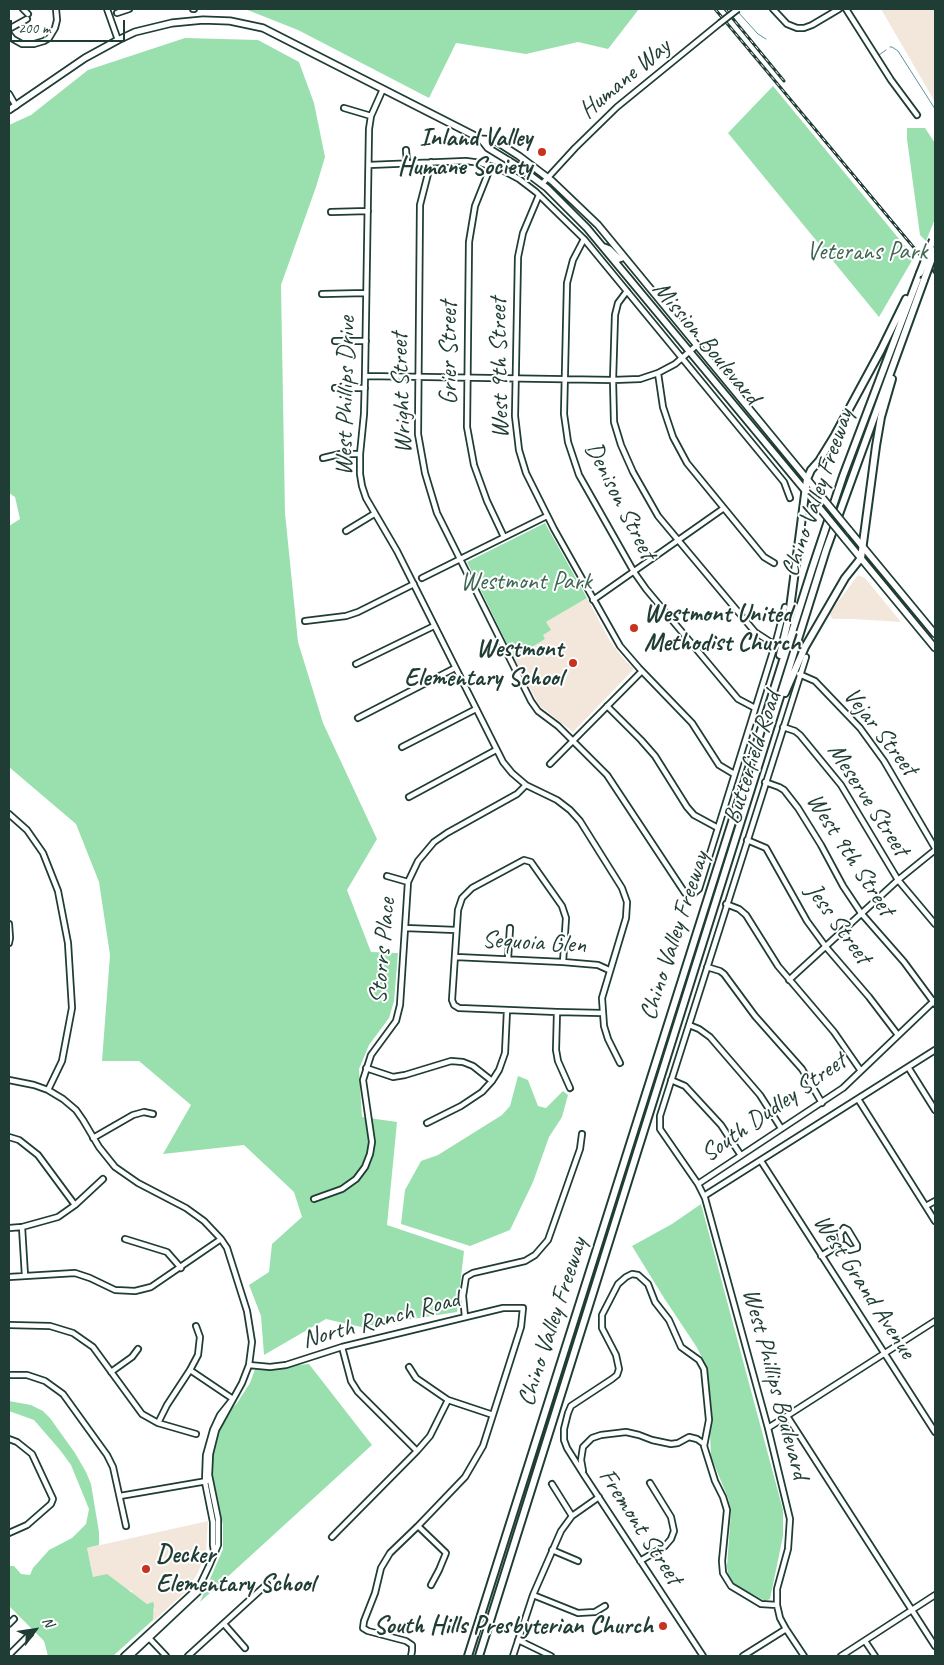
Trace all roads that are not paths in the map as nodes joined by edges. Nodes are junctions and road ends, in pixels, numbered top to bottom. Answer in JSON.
{"nodes":[{"id":1,"x":23,"y":9,"type":"edge"},
{"id":2,"x":56,"y":9,"type":"edge"},
{"id":3,"x":107,"y":9,"type":"edge"},
{"id":4,"x":129,"y":9,"type":"edge"},
{"id":5,"x":738,"y":9,"type":"edge"},
{"id":6,"x":773,"y":9,"type":"edge"},
{"id":7,"x":839,"y":9,"type":"edge"},
{"id":8,"x":846,"y":9,"type":"edge"},
{"id":9,"x":117,"y":13,"type":"dead end"},
{"id":10,"x":9,"y":29,"type":"edge"},
{"id":11,"x":9,"y":34,"type":"edge"},
{"id":12,"x":118,"y":40,"type":"junction"},
{"id":13,"x":382,"y":89,"type":"junction"},
{"id":14,"x":9,"y":94,"type":"edge"},
{"id":15,"x":11,"y":107,"type":"edge"},
{"id":16,"x":344,"y":108,"type":"dead end"},
{"id":17,"x":917,"y":115,"type":"dead end"},
{"id":18,"x":371,"y":116,"type":"junction"},
{"id":19,"x":481,"y":139,"type":"junction"},
{"id":20,"x":406,"y":150,"type":"dead end"},
{"id":21,"x":431,"y":162,"type":"junction"},
{"id":22,"x":407,"y":163,"type":"junction"},
{"id":23,"x":368,"y":165,"type":"junction"},
{"id":24,"x":491,"y":166,"type":"junction"},
{"id":25,"x":547,"y":177,"type":"junction"},
{"id":26,"x":542,"y":184,"type":"junction"},
{"id":27,"x":539,"y":195,"type":"junction"},
{"id":28,"x":368,"y":211,"type":"junction"},
{"id":29,"x":331,"y":212,"type":"dead end"},
{"id":30,"x":934,"y":237,"type":"edge"},
{"id":31,"x":584,"y":239,"type":"junction"},
{"id":32,"x":602,"y":246,"type":"junction"},
{"id":33,"x":935,"y":250,"type":"edge"},
{"id":34,"x":624,"y":256,"type":"junction"},
{"id":35,"x":921,"y":280,"type":"junction"},
{"id":36,"x":627,"y":291,"type":"junction"},
{"id":37,"x":366,"y":293,"type":"junction"},
{"id":38,"x":322,"y":294,"type":"dead end"},
{"id":39,"x":334,"y":341,"type":"dead end"},
{"id":40,"x":366,"y":341,"type":"junction"},
{"id":41,"x":697,"y":345,"type":"junction"},
{"id":42,"x":689,"y":351,"type":"junction"},
{"id":43,"x":682,"y":358,"type":"junction"},
{"id":44,"x":896,"y":360,"type":"junction"},
{"id":45,"x":658,"y":374,"type":"junction"},
{"id":46,"x":365,"y":376,"type":"junction"},
{"id":47,"x":418,"y":378,"type":"junction"},
{"id":48,"x":466,"y":378,"type":"junction"},
{"id":49,"x":515,"y":379,"type":"junction"},
{"id":50,"x":565,"y":379,"type":"junction"},
{"id":51,"x":613,"y":380,"type":"junction"},
{"id":52,"x":335,"y":388,"type":"dead end"},
{"id":53,"x":365,"y":388,"type":"junction"},
{"id":54,"x":360,"y":454,"type":"junction"},
{"id":55,"x":323,"y":458,"type":"dead end"},
{"id":56,"x":807,"y":479,"type":"junction"},
{"id":57,"x":804,"y":489,"type":"junction"},
{"id":58,"x":790,"y":498,"type":"dead end"},
{"id":59,"x":724,"y":508,"type":"junction"},
{"id":60,"x":374,"y":514,"type":"junction"},
{"id":61,"x":547,"y":516,"type":"junction"},
{"id":62,"x":346,"y":531,"type":"dead end"},
{"id":63,"x":504,"y":537,"type":"junction"},
{"id":64,"x":678,"y":540,"type":"junction"},
{"id":65,"x":862,"y":546,"type":"junction"},
{"id":66,"x":861,"y":558,"type":"junction"},
{"id":67,"x":460,"y":559,"type":"junction"},
{"id":68,"x":774,"y":564,"type":"dead end"},
{"id":69,"x":634,"y":572,"type":"junction"},
{"id":70,"x":422,"y":578,"type":"dead end"},
{"id":71,"x":414,"y":584,"type":"junction"},
{"id":72,"x":593,"y":600,"type":"junction"},
{"id":73,"x":785,"y":607,"type":"dead end"},
{"id":74,"x":305,"y":621,"type":"dead end"},
{"id":75,"x":434,"y":626,"type":"junction"},
{"id":76,"x":935,"y":634,"type":"edge"},
{"id":77,"x":775,"y":645,"type":"junction"},
{"id":78,"x":935,"y":648,"type":"edge"},
{"id":79,"x":806,"y":657,"type":"dead end"},
{"id":80,"x":356,"y":664,"type":"dead end"},
{"id":81,"x":455,"y":668,"type":"junction"},
{"id":82,"x":642,"y":671,"type":"junction"},
{"id":83,"x":799,"y":674,"type":"junction"},
{"id":84,"x":768,"y":703,"type":"junction"},
{"id":85,"x":607,"y":706,"type":"junction"},
{"id":86,"x":755,"y":708,"type":"junction"},
{"id":87,"x":476,"y":709,"type":"junction"},
{"id":88,"x":358,"y":718,"type":"dead end"},
{"id":89,"x":783,"y":727,"type":"junction"},
{"id":90,"x":769,"y":731,"type":"junction"},
{"id":91,"x":573,"y":740,"type":"junction"},
{"id":92,"x":402,"y":747,"type":"dead end"},
{"id":93,"x":496,"y":750,"type":"junction"},
{"id":94,"x":550,"y":764,"type":"dead end"},
{"id":95,"x":734,"y":774,"type":"junction"},
{"id":96,"x":765,"y":782,"type":"junction"},
{"id":97,"x":526,"y":785,"type":"junction"},
{"id":98,"x":409,"y":797,"type":"dead end"},
{"id":99,"x":9,"y":814,"type":"edge"},
{"id":100,"x":718,"y":828,"type":"junction"},
{"id":101,"x":747,"y":840,"type":"junction"},
{"id":102,"x":935,"y":849,"type":"edge"},
{"id":103,"x":387,"y":876,"type":"dead end"},
{"id":104,"x":898,"y":880,"type":"junction"},
{"id":105,"x":408,"y":882,"type":"junction"},
{"id":106,"x":696,"y":893,"type":"joint"},
{"id":107,"x":726,"y":904,"type":"junction"},
{"id":108,"x":861,"y":913,"type":"junction"},
{"id":109,"x":9,"y":924,"type":"edge"},
{"id":110,"x":935,"y":924,"type":"edge"},
{"id":111,"x":405,"y":928,"type":"junction"},
{"id":112,"x":510,"y":928,"type":"dead end"},
{"id":113,"x":456,"y":930,"type":"junction"},
{"id":114,"x":9,"y":943,"type":"edge"},
{"id":115,"x":826,"y":947,"type":"junction"},
{"id":116,"x":456,"y":957,"type":"junction"},
{"id":117,"x":508,"y":959,"type":"junction"},
{"id":118,"x":563,"y":962,"type":"junction"},
{"id":119,"x":707,"y":967,"type":"junction"},
{"id":120,"x":609,"y":970,"type":"junction"},
{"id":121,"x":789,"y":980,"type":"junction"},
{"id":122,"x":935,"y":1002,"type":"edge"},
{"id":123,"x":507,"y":1010,"type":"junction"},
{"id":124,"x":557,"y":1012,"type":"junction"},
{"id":125,"x":602,"y":1013,"type":"junction"},
{"id":126,"x":689,"y":1025,"type":"junction"},
{"id":127,"x":898,"y":1035,"type":"junction"},
{"id":128,"x":935,"y":1050,"type":"edge"},
{"id":129,"x":620,"y":1063,"type":"dead end"},
{"id":130,"x":908,"y":1067,"type":"junction"},
{"id":131,"x":366,"y":1068,"type":"junction"},
{"id":132,"x":861,"y":1072,"type":"junction"},
{"id":133,"x":9,"y":1080,"type":"edge"},
{"id":134,"x":671,"y":1080,"type":"junction"},
{"id":135,"x":492,"y":1081,"type":"junction"},
{"id":136,"x":570,"y":1088,"type":"dead end"},
{"id":137,"x":48,"y":1090,"type":"junction"},
{"id":138,"x":858,"y":1098,"type":"junction"},
{"id":139,"x":822,"y":1102,"type":"junction"},
{"id":140,"x":935,"y":1110,"type":"edge"},
{"id":141,"x":153,"y":1114,"type":"dead end"},
{"id":142,"x":427,"y":1123,"type":"dead end"},
{"id":143,"x":781,"y":1128,"type":"junction"},
{"id":144,"x":660,"y":1129,"type":"joint"},
{"id":145,"x":582,"y":1134,"type":"dead end"},
{"id":146,"x":9,"y":1136,"type":"edge"},
{"id":147,"x":93,"y":1138,"type":"junction"},
{"id":148,"x":740,"y":1154,"type":"junction"},
{"id":149,"x":761,"y":1161,"type":"junction"},
{"id":150,"x":103,"y":1179,"type":"dead end"},
{"id":151,"x":698,"y":1184,"type":"junction"},
{"id":152,"x":704,"y":1196,"type":"junction"},
{"id":153,"x":314,"y":1199,"type":"dead end"},
{"id":154,"x":935,"y":1201,"type":"edge"},
{"id":155,"x":75,"y":1205,"type":"junction"},
{"id":156,"x":926,"y":1206,"type":"junction"},
{"id":157,"x":935,"y":1221,"type":"edge"},
{"id":158,"x":22,"y":1227,"type":"junction"},
{"id":159,"x":9,"y":1228,"type":"edge"},
{"id":160,"x":125,"y":1239,"type":"dead end"},
{"id":161,"x":221,"y":1239,"type":"junction"},
{"id":162,"x":839,"y":1245,"type":"junction"},
{"id":163,"x":821,"y":1256,"type":"junction"},
{"id":164,"x":180,"y":1268,"type":"junction"},
{"id":165,"x":24,"y":1276,"type":"junction"},
{"id":166,"x":9,"y":1277,"type":"edge"},
{"id":167,"x":465,"y":1317,"type":"junction"},
{"id":168,"x":935,"y":1321,"type":"edge"},
{"id":169,"x":9,"y":1325,"type":"edge"},
{"id":170,"x":196,"y":1326,"type":"dead end"},
{"id":171,"x":342,"y":1347,"type":"junction"},
{"id":172,"x":138,"y":1349,"type":"dead end"},
{"id":173,"x":884,"y":1353,"type":"junction"},
{"id":174,"x":249,"y":1365,"type":"junction"},
{"id":175,"x":409,"y":1367,"type":"dead end"},
{"id":176,"x":190,"y":1370,"type":"junction"},
{"id":177,"x":111,"y":1372,"type":"junction"},
{"id":178,"x":9,"y":1375,"type":"edge"},
{"id":179,"x":233,"y":1399,"type":"junction"},
{"id":180,"x":448,"y":1400,"type":"junction"},
{"id":181,"x":493,"y":1415,"type":"junction"},
{"id":182,"x":787,"y":1416,"type":"junction"},
{"id":183,"x":158,"y":1423,"type":"junction"},
{"id":184,"x":768,"y":1428,"type":"junction"},
{"id":185,"x":935,"y":1432,"type":"edge"},
{"id":186,"x":196,"y":1434,"type":"dead end"},
{"id":187,"x":9,"y":1439,"type":"edge"},
{"id":188,"x":704,"y":1444,"type":"junction"},
{"id":189,"x":417,"y":1451,"type":"junction"},
{"id":190,"x":584,"y":1475,"type":"junction"},
{"id":191,"x":208,"y":1481,"type":"junction"},
{"id":192,"x":650,"y":1483,"type":"dead end"},
{"id":193,"x":552,"y":1484,"type":"dead end"},
{"id":194,"x":120,"y":1496,"type":"junction"},
{"id":195,"x":599,"y":1497,"type":"junction"},
{"id":196,"x":572,"y":1516,"type":"junction"},
{"id":197,"x":126,"y":1526,"type":"dead end"},
{"id":198,"x":418,"y":1526,"type":"junction"},
{"id":199,"x":9,"y":1533,"type":"edge"},
{"id":200,"x":332,"y":1537,"type":"dead end"},
{"id":201,"x":552,"y":1550,"type":"junction"},
{"id":202,"x":578,"y":1561,"type":"dead end"},
{"id":203,"x":640,"y":1561,"type":"junction"},
{"id":204,"x":267,"y":1584,"type":"dead end"},
{"id":205,"x":431,"y":1585,"type":"dead end"},
{"id":206,"x":533,"y":1595,"type":"junction"},
{"id":207,"x":935,"y":1595,"type":"edge"},
{"id":208,"x":605,"y":1606,"type":"dead end"},
{"id":209,"x":777,"y":1606,"type":"junction"},
{"id":210,"x":913,"y":1610,"type":"junction"},
{"id":211,"x":14,"y":1619,"type":"dead end"},
{"id":212,"x":9,"y":1624,"type":"edge"},
{"id":213,"x":224,"y":1624,"type":"junction"},
{"id":214,"x":786,"y":1629,"type":"junction"},
{"id":215,"x":30,"y":1634,"type":"dead end"},
{"id":216,"x":148,"y":1637,"type":"junction"},
{"id":217,"x":518,"y":1640,"type":"junction"},
{"id":218,"x":865,"y":1640,"type":"junction"},
{"id":219,"x":935,"y":1646,"type":"edge"},
{"id":220,"x":245,"y":1648,"type":"dead end"},
{"id":221,"x":9,"y":1654,"type":"edge"},
{"id":222,"x":124,"y":1656,"type":"edge"},
{"id":223,"x":130,"y":1656,"type":"edge"},
{"id":224,"x":166,"y":1656,"type":"edge"},
{"id":225,"x":188,"y":1656,"type":"edge"},
{"id":226,"x":411,"y":1656,"type":"edge"},
{"id":227,"x":468,"y":1656,"type":"edge"},
{"id":228,"x":479,"y":1656,"type":"edge"},
{"id":229,"x":512,"y":1656,"type":"edge"},
{"id":230,"x":551,"y":1656,"type":"edge"},
{"id":231,"x":703,"y":1656,"type":"edge"},
{"id":232,"x":743,"y":1656,"type":"edge"},
{"id":233,"x":804,"y":1656,"type":"edge"},
{"id":234,"x":841,"y":1656,"type":"edge"},
{"id":235,"x":875,"y":1656,"type":"edge"}],
"edges":[{"from":1,"to":10,"type":"street"},
{"from":2,"to":11,"type":"street"},
{"from":3,"to":12,"type":"street"},
{"from":4,"to":9,"type":"street"},
{"from":5,"to":25,"type":"street","name":"Humane Way","bridge":true},
{"from":6,"to":7,"type":"street"},
{"from":8,"to":17,"type":"street"},
{"from":12,"to":13,"type":"main road"},
{"from":12,"to":15,"type":"main road"},
{"from":13,"to":18,"type":"street","name":"West Phillips Drive"},
{"from":13,"to":19,"type":"main road"},
{"from":14,"to":15,"type":"street"},
{"from":16,"to":18,"type":"street"},
{"from":18,"to":23,"type":"street","name":"West Phillips Drive"},
{"from":19,"to":25,"type":"main road"},
{"from":19,"to":26,"type":"main road","name":"Mission Boulevard"},
{"from":20,"to":22,"type":"street"},
{"from":21,"to":22,"type":"street"},
{"from":21,"to":24,"type":"street"},
{"from":21,"to":47,"type":"street","name":"Wright Street"},
{"from":22,"to":23,"type":"street"},
{"from":23,"to":28,"type":"street","name":"West Phillips Drive"},
{"from":24,"to":27,"type":"street"},
{"from":24,"to":48,"type":"street","name":"Grier Street"},
{"from":25,"to":26,"type":"street","name":"Humane Way"},
{"from":25,"to":34,"type":"main road"},
{"from":26,"to":32,"type":"main road","name":"Mission Boulevard"},
{"from":27,"to":31,"type":"street"},
{"from":27,"to":49,"type":"street","name":"West 9th Street"},
{"from":28,"to":29,"type":"street"},
{"from":28,"to":37,"type":"street","name":"West Phillips Drive"},
{"from":30,"to":35,"type":"highway","name":"Chino Valley Freeway","bridge":true},
{"from":31,"to":36,"type":"street"},
{"from":31,"to":50,"type":"street","name":"Denison Street"},
{"from":32,"to":34,"type":"main road"},
{"from":32,"to":42,"type":"main road","name":"Mission Boulevard"},
{"from":33,"to":35,"type":"highway","name":"Chino Valley Freeway","bridge":true},
{"from":34,"to":41,"type":"main road"},
{"from":35,"to":44,"type":"highway","name":"Chino Valley Freeway"},
{"from":35,"to":56,"type":"highway"},
{"from":35,"to":84,"type":"highway","name":"Chino Valley Freeway"},
{"from":36,"to":43,"type":"street"},
{"from":36,"to":51,"type":"street"},
{"from":37,"to":38,"type":"street"},
{"from":37,"to":40,"type":"street","name":"West Phillips Drive"},
{"from":39,"to":40,"type":"street"},
{"from":40,"to":46,"type":"street","name":"West Phillips Drive"},
{"from":41,"to":42,"type":"street"},
{"from":41,"to":56,"type":"main road"},
{"from":42,"to":43,"type":"street"},
{"from":42,"to":57,"type":"main road","name":"Mission Boulevard"},
{"from":43,"to":45,"type":"street"},
{"from":43,"to":58,"type":"street"},
{"from":44,"to":65,"type":"highway"},
{"from":44,"to":90,"type":"highway","name":"Chino Valley Freeway"},
{"from":45,"to":51,"type":"street"},
{"from":45,"to":59,"type":"street"},
{"from":46,"to":47,"type":"street"},
{"from":46,"to":53,"type":"street","name":"West Phillips Drive"},
{"from":47,"to":48,"type":"street"},
{"from":47,"to":67,"type":"street","name":"Wright Street"},
{"from":48,"to":49,"type":"street"},
{"from":48,"to":63,"type":"street","name":"Grier Street"},
{"from":49,"to":50,"type":"street"},
{"from":49,"to":61,"type":"street","name":"West 9th Street"},
{"from":50,"to":51,"type":"street"},
{"from":50,"to":69,"type":"street","name":"Denison Street"},
{"from":51,"to":64,"type":"street"},
{"from":52,"to":53,"type":"street"},
{"from":53,"to":54,"type":"street","name":"West Phillips Drive"},
{"from":54,"to":55,"type":"street"},
{"from":54,"to":60,"type":"street","name":"West Phillips Drive"},
{"from":56,"to":57,"type":"highway"},
{"from":56,"to":65,"type":"main road","bridge":true},
{"from":57,"to":66,"type":"main road","name":"Mission Boulevard","bridge":true},
{"from":57,"to":84,"type":"highway"},
{"from":59,"to":64,"type":"street"},
{"from":59,"to":68,"type":"street"},
{"from":60,"to":62,"type":"street"},
{"from":60,"to":71,"type":"street","name":"West Phillips Drive"},
{"from":61,"to":63,"type":"street"},
{"from":61,"to":72,"type":"street","name":"West 9th Street"},
{"from":63,"to":67,"type":"street"},
{"from":64,"to":69,"type":"street"},
{"from":64,"to":77,"type":"street"},
{"from":65,"to":66,"type":"highway"},
{"from":65,"to":76,"type":"main road"},
{"from":66,"to":78,"type":"main road","name":"Mission Boulevard"},
{"from":66,"to":90,"type":"highway"},
{"from":67,"to":70,"type":"street"},
{"from":67,"to":91,"type":"street","name":"Wright Street"},
{"from":69,"to":72,"type":"street"},
{"from":69,"to":86,"type":"street","name":"Denison Street"},
{"from":71,"to":74,"type":"street"},
{"from":71,"to":75,"type":"street","name":"West Phillips Drive"},
{"from":72,"to":82,"type":"street","name":"West 9th Street"},
{"from":73,"to":77,"type":"street","name":"Butterfield Road"},
{"from":75,"to":80,"type":"street"},
{"from":75,"to":81,"type":"street","name":"West Phillips Drive"},
{"from":77,"to":86,"type":"street","name":"Butterfield Road"},
{"from":79,"to":83,"type":"street","name":"Butterfield Road"},
{"from":81,"to":87,"type":"street","name":"West Phillips Drive"},
{"from":81,"to":88,"type":"street"},
{"from":82,"to":85,"type":"street"},
{"from":82,"to":95,"type":"street","name":"West 9th Street"},
{"from":83,"to":89,"type":"street","name":"Butterfield Road"},
{"from":83,"to":102,"type":"street","name":"Vejar Street"},
{"from":84,"to":227,"type":"highway","name":"Chino Valley Freeway"},
{"from":85,"to":91,"type":"street"},
{"from":85,"to":100,"type":"street"},
{"from":86,"to":95,"type":"street","name":"Butterfield Road"},
{"from":87,"to":92,"type":"street"},
{"from":87,"to":93,"type":"street","name":"West Phillips Drive"},
{"from":89,"to":96,"type":"street","name":"Butterfield Road"},
{"from":89,"to":104,"type":"street","name":"Meserve Street"},
{"from":90,"to":228,"type":"highway","name":"Chino Valley Freeway"},
{"from":91,"to":94,"type":"street"},
{"from":91,"to":106,"type":"street","name":"Wright Street"},
{"from":93,"to":97,"type":"street","name":"West Phillips Drive"},
{"from":93,"to":98,"type":"street"},
{"from":95,"to":100,"type":"street","name":"Butterfield Road"},
{"from":96,"to":101,"type":"street","name":"Butterfield Road"},
{"from":96,"to":108,"type":"street","name":"West 9th Street"},
{"from":97,"to":105,"type":"street","name":"Storrs Place"},
{"from":97,"to":120,"type":"street","name":"West Phillips Drive"},
{"from":99,"to":137,"type":"street"},
{"from":100,"to":106,"type":"street","name":"Butterfield Road"},
{"from":101,"to":107,"type":"street","name":"Butterfield Road"},
{"from":101,"to":115,"type":"street","name":"Jess Street"},
{"from":102,"to":104,"type":"street"},
{"from":103,"to":105,"type":"street"},
{"from":104,"to":108,"type":"street"},
{"from":104,"to":110,"type":"street","name":"Meserve Street"},
{"from":105,"to":111,"type":"street","name":"Storrs Place"},
{"from":107,"to":119,"type":"street","name":"Butterfield Road"},
{"from":107,"to":121,"type":"street"},
{"from":108,"to":115,"type":"street"},
{"from":108,"to":122,"type":"street","name":"West 9th Street"},
{"from":109,"to":114,"type":"street"},
{"from":111,"to":113,"type":"street","name":"Sequoia Glen"},
{"from":111,"to":131,"type":"street","name":"Storrs Place"},
{"from":112,"to":117,"type":"street"},
{"from":113,"to":116,"type":"street"},
{"from":113,"to":118,"type":"street"},
{"from":115,"to":121,"type":"street"},
{"from":115,"to":127,"type":"street","name":"Jess Street"},
{"from":116,"to":117,"type":"street","name":"Sequoia Glen"},
{"from":116,"to":123,"type":"street"},
{"from":117,"to":118,"type":"street","name":"Sequoia Glen"},
{"from":118,"to":120,"type":"street","name":"Sequoia Glen"},
{"from":119,"to":126,"type":"street","name":"Butterfield Road"},
{"from":119,"to":139,"type":"street"},
{"from":120,"to":125,"type":"street","name":"West Phillips Drive"},
{"from":121,"to":132,"type":"street"},
{"from":122,"to":127,"type":"street","name":"South Dudley Street"},
{"from":123,"to":124,"type":"street"},
{"from":123,"to":135,"type":"street"},
{"from":124,"to":125,"type":"street"},
{"from":124,"to":136,"type":"street"},
{"from":125,"to":129,"type":"street","name":"West Phillips Drive"},
{"from":126,"to":134,"type":"street","name":"Butterfield Road"},
{"from":126,"to":143,"type":"street"},
{"from":127,"to":132,"type":"street","name":"South Dudley Street"},
{"from":128,"to":130,"type":"street"},
{"from":130,"to":138,"type":"street"},
{"from":130,"to":140,"type":"street"},
{"from":131,"to":135,"type":"street"},
{"from":131,"to":153,"type":"street","name":"Storrs Place"},
{"from":132,"to":139,"type":"street","name":"South Dudley Street"},
{"from":133,"to":137,"type":"street"},
{"from":134,"to":144,"type":"street","name":"Butterfield Road"},
{"from":134,"to":148,"type":"street"},
{"from":135,"to":142,"type":"street"},
{"from":137,"to":147,"type":"street"},
{"from":138,"to":149,"type":"street"},
{"from":138,"to":156,"type":"street"},
{"from":139,"to":143,"type":"street","name":"South Dudley Street"},
{"from":141,"to":147,"type":"street"},
{"from":143,"to":148,"type":"street","name":"South Dudley Street"},
{"from":144,"to":151,"type":"street","name":"West Phillips Boulevard"},
{"from":145,"to":167,"type":"street"},
{"from":146,"to":155,"type":"street"},
{"from":147,"to":161,"type":"street"},
{"from":148,"to":151,"type":"street","name":"South Dudley Street"},
{"from":149,"to":152,"type":"street"},
{"from":149,"to":163,"type":"street","name":"West Grand Avenue"},
{"from":150,"to":155,"type":"street"},
{"from":151,"to":152,"type":"street","name":"West Phillips Boulevard"},
{"from":152,"to":184,"type":"street","name":"West Phillips Boulevard"},
{"from":154,"to":156,"type":"street"},
{"from":155,"to":158,"type":"street"},
{"from":156,"to":157,"type":"street"},
{"from":158,"to":159,"type":"street"},
{"from":158,"to":165,"type":"street"},
{"from":160,"to":164,"type":"street"},
{"from":161,"to":164,"type":"street"},
{"from":161,"to":174,"type":"street"},
{"from":162,"to":162,"type":"street"},
{"from":162,"to":163,"type":"street"},
{"from":163,"to":173,"type":"street","name":"West Grand Avenue"},
{"from":164,"to":165,"type":"street"},
{"from":165,"to":166,"type":"street"},
{"from":167,"to":171,"type":"street","name":"North Ranch Road"},
{"from":167,"to":181,"type":"street","name":"North Ranch Road"},
{"from":168,"to":173,"type":"street"},
{"from":169,"to":177,"type":"street"},
{"from":170,"to":176,"type":"street"},
{"from":171,"to":174,"type":"street","name":"North Ranch Road"},
{"from":171,"to":189,"type":"street"},
{"from":172,"to":177,"type":"street"},
{"from":173,"to":182,"type":"street"},
{"from":173,"to":185,"type":"street","name":"West Grand Avenue"},
{"from":174,"to":179,"type":"street"},
{"from":175,"to":180,"type":"street"},
{"from":176,"to":179,"type":"street"},
{"from":176,"to":183,"type":"street"},
{"from":177,"to":183,"type":"street"},
{"from":178,"to":194,"type":"street"},
{"from":179,"to":191,"type":"street"},
{"from":180,"to":181,"type":"street"},
{"from":180,"to":189,"type":"street"},
{"from":181,"to":198,"type":"street"},
{"from":182,"to":184,"type":"street"},
{"from":182,"to":210,"type":"street"},
{"from":183,"to":186,"type":"street"},
{"from":184,"to":209,"type":"street","name":"West Phillips Boulevard"},
{"from":187,"to":199,"type":"street"},
{"from":188,"to":190,"type":"street"},
{"from":188,"to":190,"type":"street","name":"Fremont Street"},
{"from":188,"to":209,"type":"street"},
{"from":189,"to":200,"type":"street"},
{"from":190,"to":195,"type":"street","name":"Fremont Street"},
{"from":191,"to":194,"type":"street"},
{"from":191,"to":216,"type":"street"},
{"from":192,"to":203,"type":"street"},
{"from":193,"to":196,"type":"street"},
{"from":194,"to":197,"type":"street"},
{"from":195,"to":196,"type":"street"},
{"from":195,"to":203,"type":"street","name":"Fremont Street"},
{"from":196,"to":201,"type":"street"},
{"from":198,"to":205,"type":"street"},
{"from":198,"to":226,"type":"street"},
{"from":201,"to":202,"type":"street"},
{"from":201,"to":206,"type":"street"},
{"from":203,"to":231,"type":"street","name":"Fremont Street"},
{"from":204,"to":213,"type":"street"},
{"from":206,"to":208,"type":"street"},
{"from":206,"to":217,"type":"street"},
{"from":207,"to":210,"type":"street"},
{"from":209,"to":214,"type":"street","name":"West Phillips Boulevard"},
{"from":210,"to":218,"type":"street"},
{"from":210,"to":219,"type":"street"},
{"from":211,"to":212,"type":"street"},
{"from":213,"to":220,"type":"street"},
{"from":213,"to":225,"type":"street"},
{"from":214,"to":232,"type":"street"},
{"from":214,"to":233,"type":"street","name":"West Phillips Boulevard"},
{"from":215,"to":221,"type":"street"},
{"from":216,"to":222,"type":"street"},
{"from":216,"to":223,"type":"street"},
{"from":216,"to":224,"type":"street"},
{"from":217,"to":229,"type":"street"},
{"from":217,"to":230,"type":"street"},
{"from":218,"to":234,"type":"street"},
{"from":218,"to":235,"type":"street"}]}
